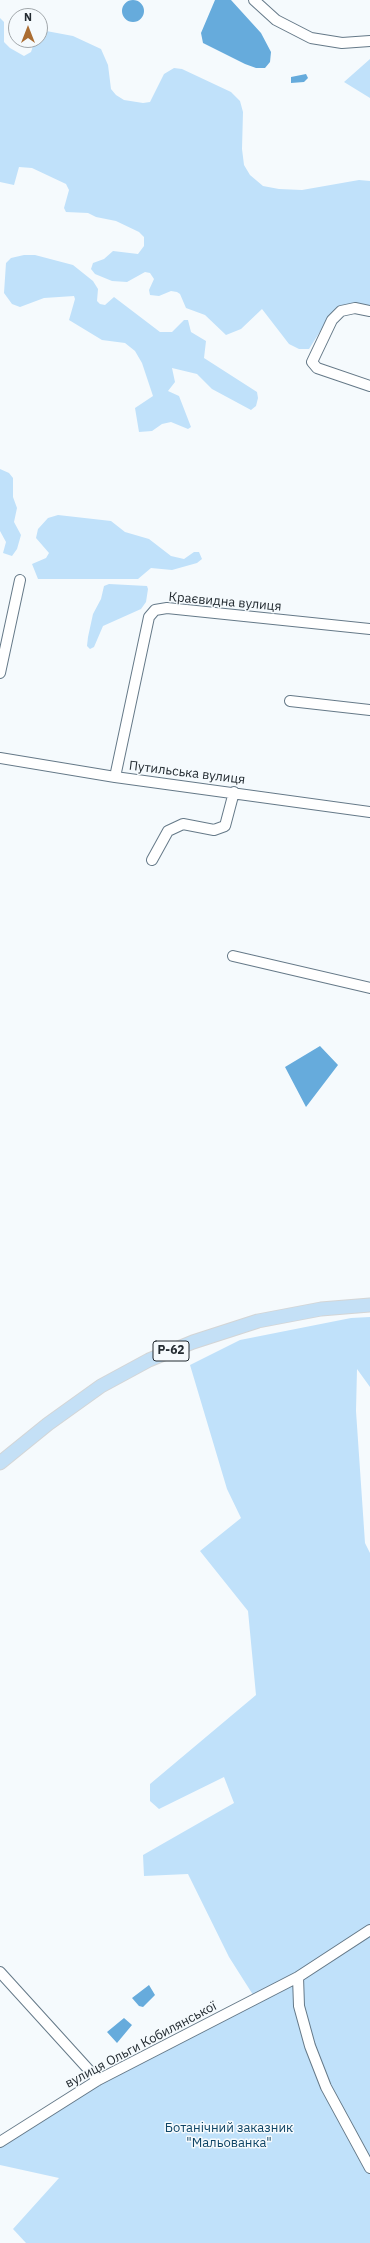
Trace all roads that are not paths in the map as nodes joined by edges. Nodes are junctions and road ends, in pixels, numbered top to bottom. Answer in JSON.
{"nodes":[{"id":1,"x":254,"y":0,"type":"edge"},
{"id":2,"x":370,"y":41,"type":"edge"},
{"id":3,"x":370,"y":311,"type":"edge"},
{"id":4,"x":370,"y":386,"type":"edge"},
{"id":5,"x":20,"y":580,"type":"dead end"},
{"id":6,"x":370,"y":629,"type":"edge"},
{"id":7,"x":0,"y":673,"type":"edge"},
{"id":8,"x":290,"y":701,"type":"dead end"},
{"id":9,"x":370,"y":710,"type":"edge"},
{"id":10,"x":0,"y":758,"type":"edge"},
{"id":11,"x":115,"y":777,"type":"junction"},
{"id":12,"x":234,"y":792,"type":"junction"},
{"id":13,"x":370,"y":812,"type":"edge"},
{"id":14,"x":152,"y":860,"type":"dead end"},
{"id":15,"x":233,"y":956,"type":"dead end"},
{"id":16,"x":370,"y":988,"type":"edge"},
{"id":17,"x":370,"y":1305,"type":"edge"},
{"id":18,"x":0,"y":1463,"type":"edge"},
{"id":19,"x":370,"y":1930,"type":"edge"},
{"id":20,"x":0,"y":1972,"type":"edge"},
{"id":21,"x":298,"y":1977,"type":"junction"},
{"id":22,"x":98,"y":2080,"type":"junction"},
{"id":23,"x":0,"y":2142,"type":"edge"},
{"id":24,"x":370,"y":2168,"type":"edge"}],
"edges":[{"from":1,"to":2,"type":"street"},
{"from":3,"to":4,"type":"street"},
{"from":5,"to":7,"type":"street"},
{"from":6,"to":11,"type":"street","name":"Краєвидна вулиця"},
{"from":8,"to":9,"type":"street"},
{"from":10,"to":11,"type":"street","name":"Путильська вулиця"},
{"from":11,"to":12,"type":"street","name":"Путильська вулиця"},
{"from":12,"to":13,"type":"street","name":"Путильська вулиця"},
{"from":12,"to":14,"type":"street"},
{"from":15,"to":16,"type":"street"},
{"from":17,"to":18,"type":"main road","number":"Р-62"},
{"from":19,"to":21,"type":"street","name":"вулиця Ольги Кобилянської"},
{"from":20,"to":22,"type":"street"},
{"from":21,"to":22,"type":"street","name":"вулиця Ольги Кобилянської"},
{"from":21,"to":24,"type":"street"},
{"from":22,"to":23,"type":"street","name":"вулиця Ольги Кобилянської"}]}
